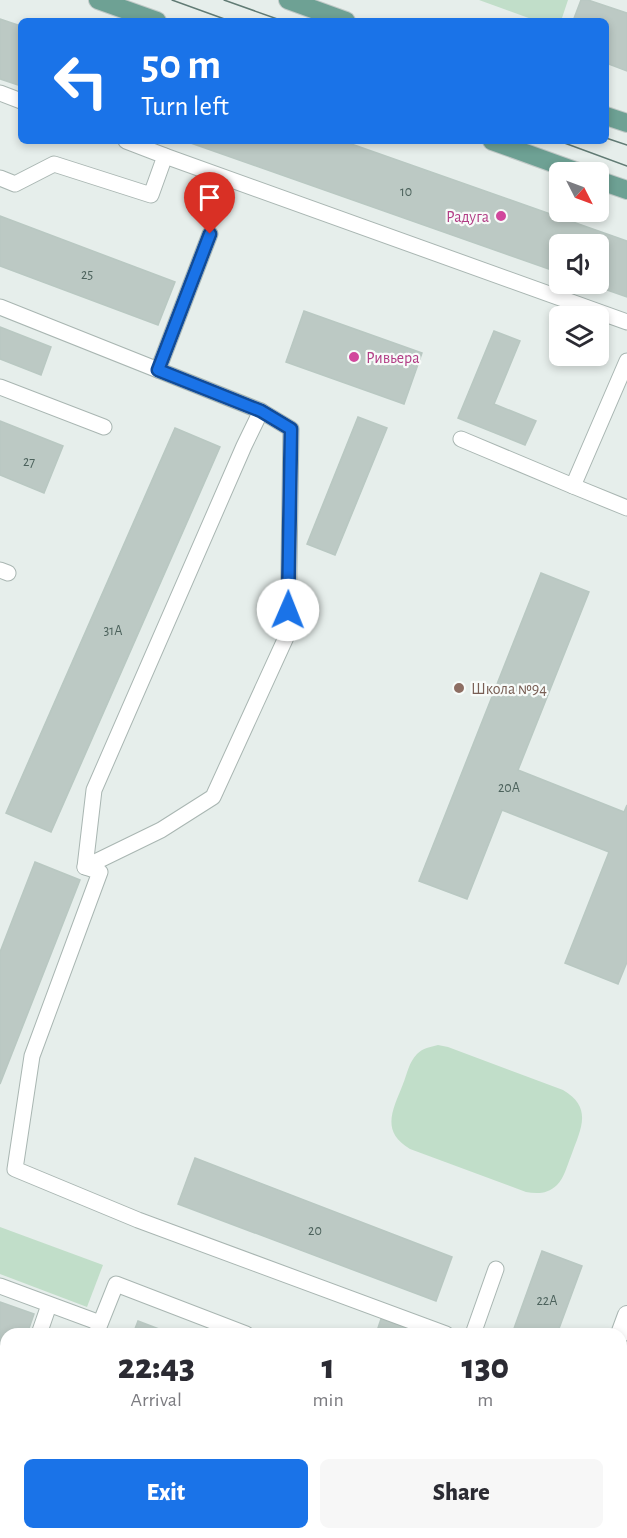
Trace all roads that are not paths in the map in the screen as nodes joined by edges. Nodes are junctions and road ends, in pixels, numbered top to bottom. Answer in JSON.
{"nodes":[{"id":1,"x":98,"y":0,"type":"edge"},
{"id":2,"x":288,"y":0,"type":"edge"},
{"id":3,"x":149,"y":18,"type":"edge"},
{"id":4,"x":338,"y":18,"type":"edge"},
{"id":5,"x":0,"y":93,"type":"edge"},
{"id":6,"x":18,"y":100,"type":"edge"},
{"id":7,"x":609,"y":117,"type":"edge"},
{"id":8,"x":627,"y":123,"type":"edge"},
{"id":9,"x":134,"y":144,"type":"edge"},
{"id":10,"x":500,"y":144,"type":"edge"},
{"id":11,"x":165,"y":156,"type":"junction"},
{"id":12,"x":550,"y":162,"type":"edge"},
{"id":13,"x":0,"y":178,"type":"edge"},
{"id":14,"x":609,"y":184,"type":"edge"},
{"id":15,"x":627,"y":190,"type":"edge"},
{"id":16,"x":210,"y":234,"type":"dead end"},
{"id":17,"x":0,"y":307,"type":"edge"},
{"id":18,"x":627,"y":322,"type":"edge"},
{"id":19,"x":627,"y":361,"type":"edge"},
{"id":20,"x":158,"y":370,"type":"junction"},
{"id":21,"x":0,"y":387,"type":"edge"},
{"id":22,"x":261,"y":411,"type":"junction"},
{"id":23,"x":104,"y":427,"type":"dead end"},
{"id":24,"x":461,"y":439,"type":"dead end"},
{"id":25,"x":573,"y":486,"type":"junction"},
{"id":26,"x":627,"y":508,"type":"edge"},
{"id":27,"x":85,"y":867,"type":"junction"},
{"id":28,"x":496,"y":1269,"type":"dead end"},
{"id":29,"x":0,"y":1286,"type":"edge"},
{"id":30,"x":49,"y":1305,"type":"junction"},
{"id":31,"x":41,"y":1328,"type":"edge"},
{"id":32,"x":98,"y":1328,"type":"edge"},
{"id":33,"x":230,"y":1328,"type":"edge"},
{"id":34,"x":430,"y":1328,"type":"edge"},
{"id":35,"x":475,"y":1328,"type":"edge"}],
"edges":[{"from":1,"to":3,"type":"main road"},
{"from":2,"to":4,"type":"main road"},
{"from":5,"to":6,"type":"lane"},
{"from":7,"to":8,"type":"main road"},
{"from":9,"to":11,"type":"lane"},
{"from":10,"to":12,"type":"main road"},
{"from":11,"to":13,"type":"lane"},
{"from":11,"to":18,"type":"lane"},
{"from":14,"to":15,"type":"main road"},
{"from":16,"to":20,"type":"lane"},
{"from":17,"to":20,"type":"lane"},
{"from":19,"to":25,"type":"lane"},
{"from":20,"to":22,"type":"lane"},
{"from":21,"to":23,"type":"lane"},
{"from":22,"to":27,"type":"lane"},
{"from":22,"to":27,"type":"lane"},
{"from":24,"to":25,"type":"lane"},
{"from":25,"to":26,"type":"lane"},
{"from":27,"to":34,"type":"lane"},
{"from":28,"to":35,"type":"lane"},
{"from":29,"to":30,"type":"lane"},
{"from":30,"to":31,"type":"lane"},
{"from":30,"to":32,"type":"lane"},
{"from":32,"to":33,"type":"lane"}]}
